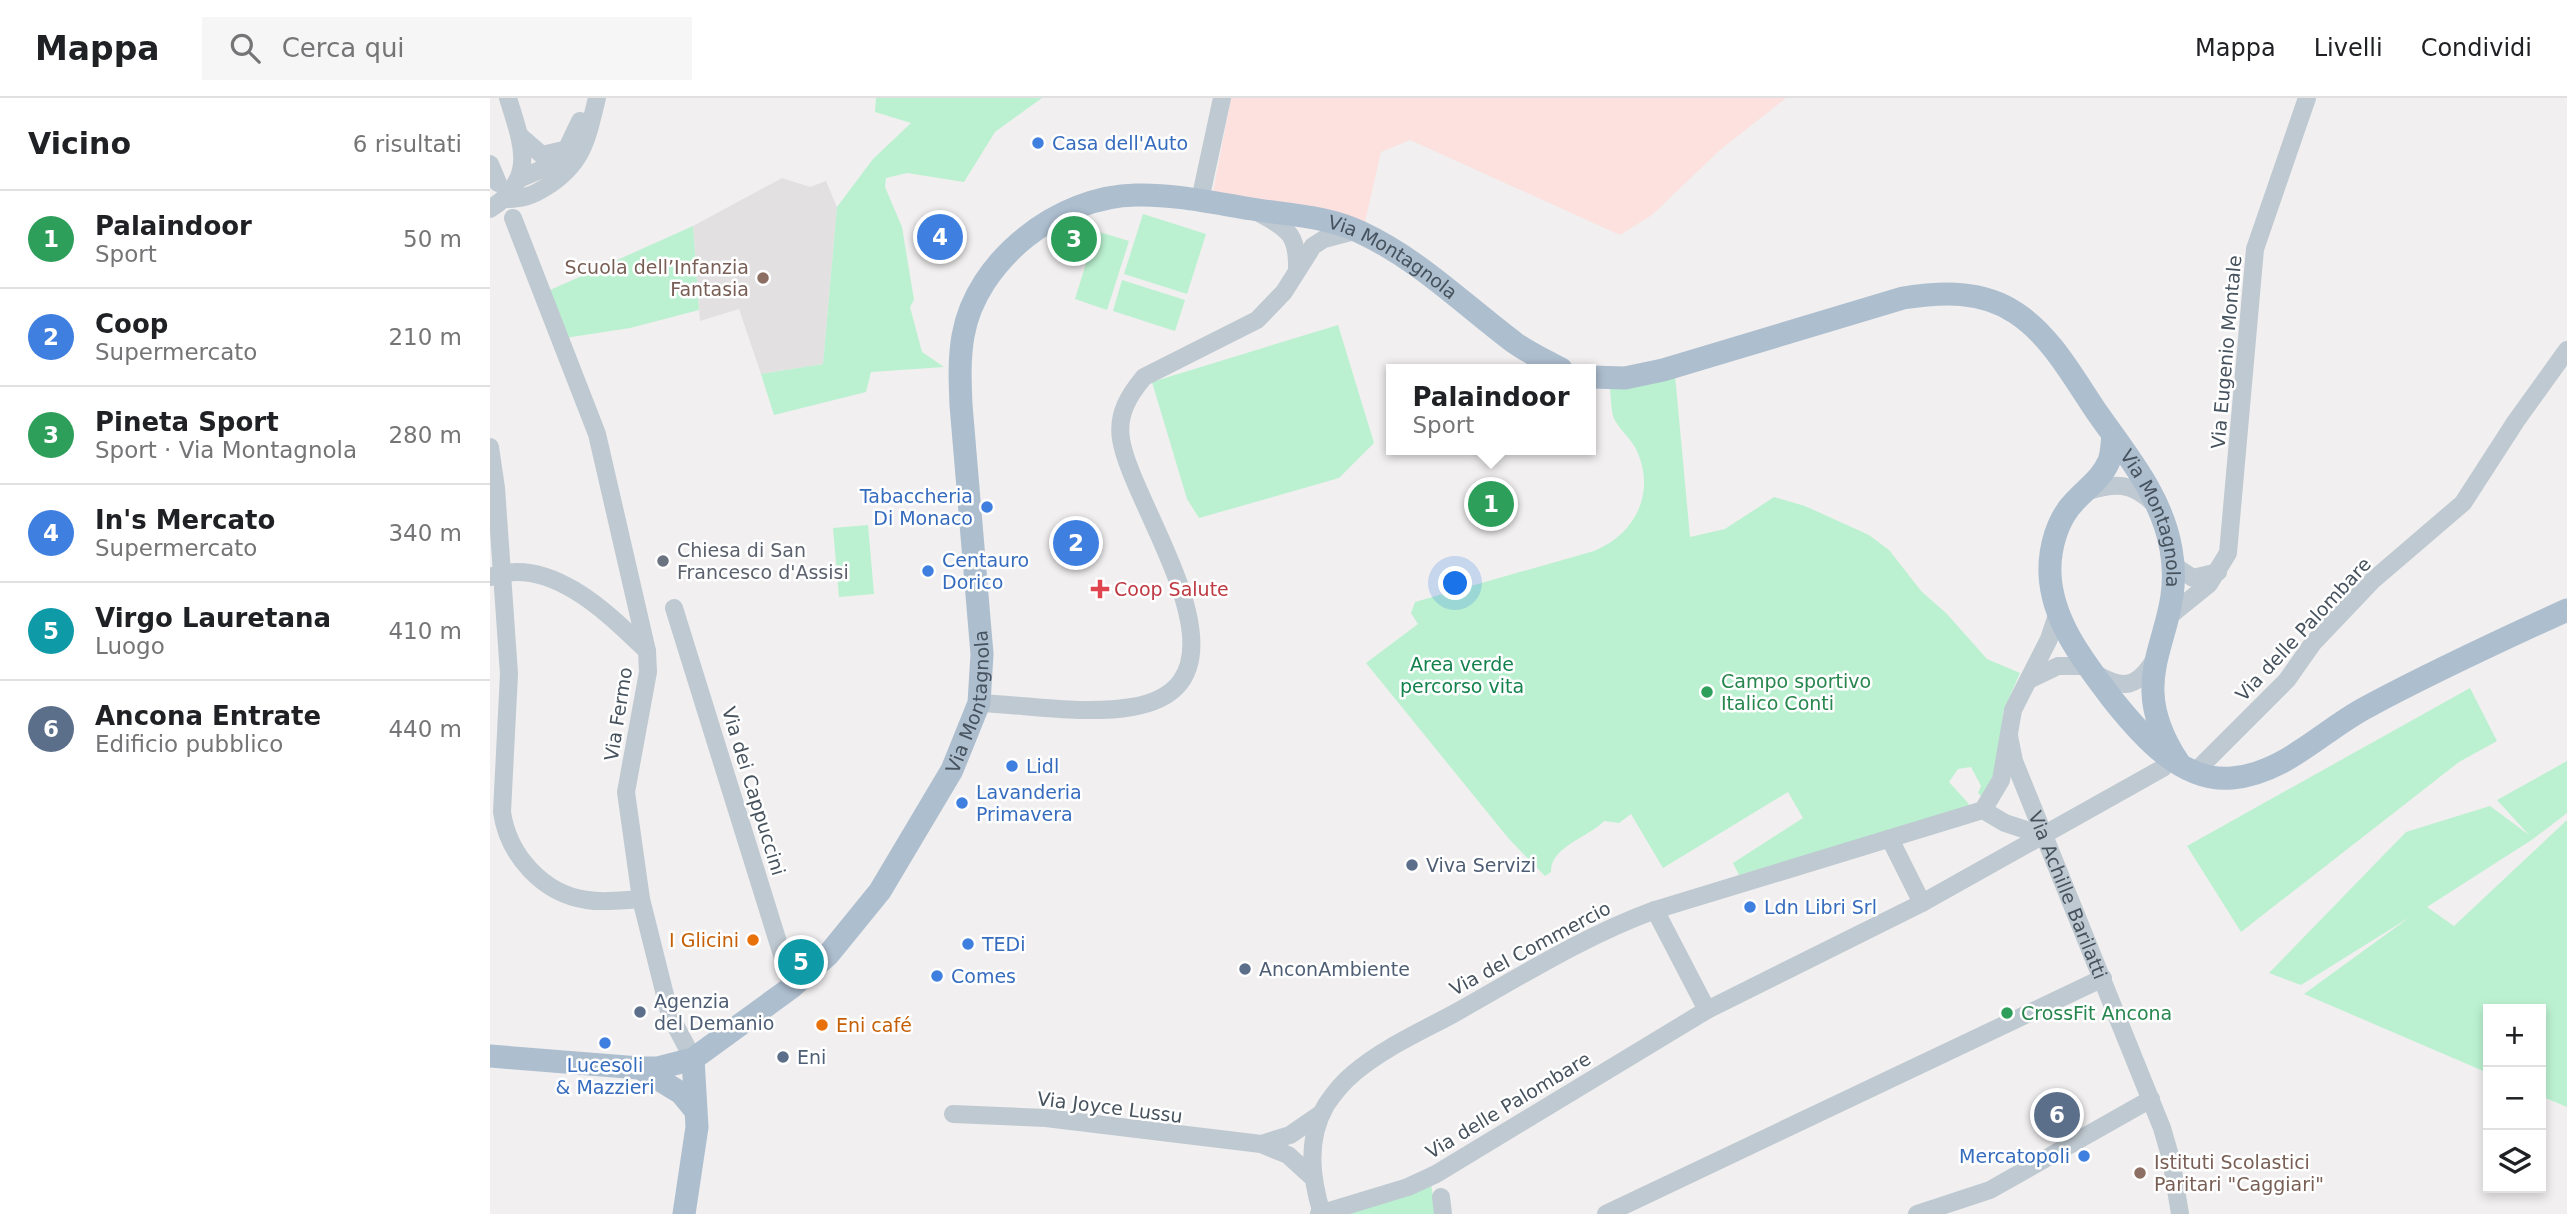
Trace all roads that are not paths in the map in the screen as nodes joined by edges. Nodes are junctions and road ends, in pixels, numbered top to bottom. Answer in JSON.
{"nodes":[{"id":1,"x":508,"y":98,"type":"edge"},
{"id":2,"x":587,"y":98,"type":"edge"},
{"id":3,"x":597,"y":98,"type":"edge"},
{"id":4,"x":1222,"y":98,"type":"edge"},
{"id":5,"x":2307,"y":98,"type":"edge"},
{"id":6,"x":520,"y":136,"type":"junction"},
{"id":7,"x":568,"y":149,"type":"junction"},
{"id":8,"x":490,"y":164,"type":"edge"},
{"id":9,"x":519,"y":179,"type":"junction"},
{"id":10,"x":558,"y":179,"type":"junction"},
{"id":11,"x":498,"y":197,"type":"edge"},
{"id":12,"x":1200,"y":200,"type":"junction"},
{"id":13,"x":1250,"y":208,"type":"junction"},
{"id":14,"x":1314,"y":217,"type":"junction"},
{"id":15,"x":513,"y":218,"type":"dead end"},
{"id":16,"x":1358,"y":230,"type":"junction"},
{"id":17,"x":1305,"y":247,"type":"junction"},
{"id":18,"x":2567,"y":350,"type":"edge"},
{"id":19,"x":1552,"y":364,"type":"edge"},
{"id":20,"x":1596,"y":377,"type":"edge"},
{"id":21,"x":2112,"y":435,"type":"junction"},
{"id":22,"x":490,"y":447,"type":"edge"},
{"id":23,"x":2088,"y":491,"type":"junction"},
{"id":24,"x":2158,"y":508,"type":"junction"},
{"id":25,"x":2173,"y":565,"type":"junction"},
{"id":26,"x":2218,"y":572,"type":"junction"},
{"id":27,"x":496,"y":576,"type":"edge"},
{"id":28,"x":674,"y":608,"type":"dead end"},
{"id":29,"x":2567,"y":610,"type":"edge"},
{"id":30,"x":2058,"y":612,"type":"junction"},
{"id":31,"x":2167,"y":618,"type":"junction"},
{"id":32,"x":647,"y":651,"type":"junction"},
{"id":33,"x":2155,"y":659,"type":"junction"},
{"id":34,"x":2092,"y":670,"type":"junction"},
{"id":35,"x":2031,"y":679,"type":"junction"},
{"id":36,"x":979,"y":703,"type":"junction"},
{"id":37,"x":2009,"y":736,"type":"junction"},
{"id":38,"x":2179,"y":767,"type":"junction"},
{"id":39,"x":1983,"y":810,"type":"junction"},
{"id":40,"x":496,"y":814,"type":"edge"},
{"id":41,"x":2005,"y":823,"type":"junction"},
{"id":42,"x":497,"y":833,"type":"edge"},
{"id":43,"x":2045,"y":836,"type":"junction"},
{"id":44,"x":1891,"y":841,"type":"junction"},
{"id":45,"x":2022,"y":849,"type":"junction"},
{"id":46,"x":641,"y":899,"type":"junction"},
{"id":47,"x":1922,"y":903,"type":"junction"},
{"id":48,"x":1655,"y":910,"type":"junction"},
{"id":49,"x":2103,"y":978,"type":"junction"},
{"id":50,"x":792,"y":987,"type":"junction"},
{"id":51,"x":1707,"y":1010,"type":"junction"},
{"id":52,"x":490,"y":1056,"type":"edge"},
{"id":53,"x":693,"y":1059,"type":"junction"},
{"id":54,"x":639,"y":1068,"type":"junction"},
{"id":55,"x":2151,"y":1099,"type":"junction"},
{"id":56,"x":695,"y":1110,"type":"junction"},
{"id":57,"x":1322,"y":1113,"type":"junction"},
{"id":58,"x":953,"y":1114,"type":"dead end"},
{"id":59,"x":1290,"y":1135,"type":"junction"},
{"id":60,"x":1261,"y":1144,"type":"junction"},
{"id":61,"x":1312,"y":1148,"type":"junction"},
{"id":62,"x":1288,"y":1155,"type":"junction"},
{"id":63,"x":1311,"y":1176,"type":"junction"},
{"id":64,"x":684,"y":1214,"type":"edge"},
{"id":65,"x":1321,"y":1214,"type":"edge"},
{"id":66,"x":1606,"y":1214,"type":"edge"},
{"id":67,"x":1917,"y":1214,"type":"edge"},
{"id":68,"x":2180,"y":1214,"type":"edge"}],
"edges":[{"from":1,"to":6,"type":"street"},
{"from":2,"to":7,"type":"street"},
{"from":3,"to":10,"type":"street"},
{"from":4,"to":12,"type":"street"},
{"from":5,"to":26,"type":"street","name":"Via Eugenio Montale"},
{"from":6,"to":7,"type":"street"},
{"from":6,"to":9,"type":"street"},
{"from":7,"to":9,"type":"street"},
{"from":8,"to":11,"type":"street"},
{"from":9,"to":10,"type":"street"},
{"from":9,"to":11,"type":"street"},
{"from":10,"to":11,"type":"street"},
{"from":12,"to":13,"type":"main road","name":"Via Montagnola"},
{"from":12,"to":36,"type":"main road","name":"Via Montagnola"},
{"from":13,"to":14,"type":"main road","name":"Via Montagnola"},
{"from":13,"to":17,"type":"street"},
{"from":14,"to":16,"type":"main road","name":"Via Montagnola"},
{"from":14,"to":17,"type":"street"},
{"from":15,"to":32,"type":"street","name":"Via Fermo"},
{"from":16,"to":17,"type":"street"},
{"from":16,"to":19,"type":"main road","name":"Via Montagnola"},
{"from":17,"to":36,"type":"street"},
{"from":18,"to":38,"type":"street","name":"Via delle Palombare"},
{"from":20,"to":21,"type":"main road","name":"Via Montagnola"},
{"from":21,"to":23,"type":"main road"},
{"from":21,"to":24,"type":"main road","name":"Via Montagnola"},
{"from":22,"to":27,"type":"street"},
{"from":23,"to":24,"type":"street"},
{"from":23,"to":30,"type":"main road"},
{"from":24,"to":25,"type":"main road","name":"Via Montagnola"},
{"from":25,"to":26,"type":"street"},
{"from":25,"to":31,"type":"main road","name":"Via Montagnola"},
{"from":26,"to":31,"type":"street","name":"Via Eugenio Montale"},
{"from":27,"to":32,"type":"street"},
{"from":27,"to":40,"type":"street"},
{"from":28,"to":50,"type":"street","name":"Via dei Cappuccini"},
{"from":29,"to":38,"type":"main road"},
{"from":30,"to":34,"type":"main road"},
{"from":30,"to":35,"type":"street","name":"Via Achille Barilatti"},
{"from":31,"to":33,"type":"main road","name":"Via Montagnola"},
{"from":32,"to":46,"type":"street","name":"Via Fermo"},
{"from":33,"to":34,"type":"street"},
{"from":33,"to":38,"type":"main road","name":"Via Montagnola"},
{"from":34,"to":35,"type":"street"},
{"from":34,"to":38,"type":"main road"},
{"from":35,"to":37,"type":"street","name":"Via Achille Barilatti"},
{"from":36,"to":50,"type":"main road","name":"Via Montagnola"},
{"from":37,"to":39,"type":"street","name":"Via Achille Barilatti"},
{"from":37,"to":43,"type":"street","name":"Via Achille Barilatti"},
{"from":38,"to":43,"type":"street","name":"Via delle Palombare"},
{"from":39,"to":41,"type":"street"},
{"from":39,"to":44,"type":"street","name":"Via del Commercio"},
{"from":40,"to":42,"type":"street"},
{"from":41,"to":43,"type":"street"},
{"from":41,"to":45,"type":"street"},
{"from":42,"to":46,"type":"street"},
{"from":43,"to":45,"type":"street","name":"Via delle Palombare"},
{"from":43,"to":49,"type":"street","name":"Via Achille Barilatti"},
{"from":44,"to":47,"type":"street"},
{"from":44,"to":48,"type":"street","name":"Via del Commercio"},
{"from":45,"to":47,"type":"street","name":"Via delle Palombare"},
{"from":46,"to":53,"type":"street","name":"Via Fermo"},
{"from":47,"to":51,"type":"street","name":"Via delle Palombare"},
{"from":48,"to":51,"type":"street"},
{"from":48,"to":57,"type":"street","name":"Via del Commercio"},
{"from":49,"to":55,"type":"street","name":"Via Achille Barilatti"},
{"from":49,"to":66,"type":"street"},
{"from":50,"to":53,"type":"main road","name":"Via Montagnola"},
{"from":51,"to":65,"type":"street","name":"Via delle Palombare"},
{"from":52,"to":54,"type":"main road","name":"Via Montagnola"},
{"from":53,"to":54,"type":"main road","name":"Via Montagnola"},
{"from":53,"to":56,"type":"main road"},
{"from":54,"to":56,"type":"main road"},
{"from":55,"to":67,"type":"street"},
{"from":55,"to":68,"type":"street","name":"Via Achille Barilatti"},
{"from":56,"to":64,"type":"main road"},
{"from":57,"to":59,"type":"street","name":"Via Joyce Lussu"},
{"from":57,"to":61,"type":"street","name":"Via del Commercio"},
{"from":58,"to":60,"type":"street","name":"Via Joyce Lussu"},
{"from":59,"to":60,"type":"street","name":"Via Joyce Lussu"},
{"from":59,"to":61,"type":"street"},
{"from":60,"to":62,"type":"street","name":"Via Joyce Lussu"},
{"from":61,"to":62,"type":"street"},
{"from":61,"to":63,"type":"street","name":"Via del Commercio"},
{"from":62,"to":63,"type":"street","name":"Via Joyce Lussu"},
{"from":63,"to":65,"type":"street","name":"Via del Commercio"}]}
